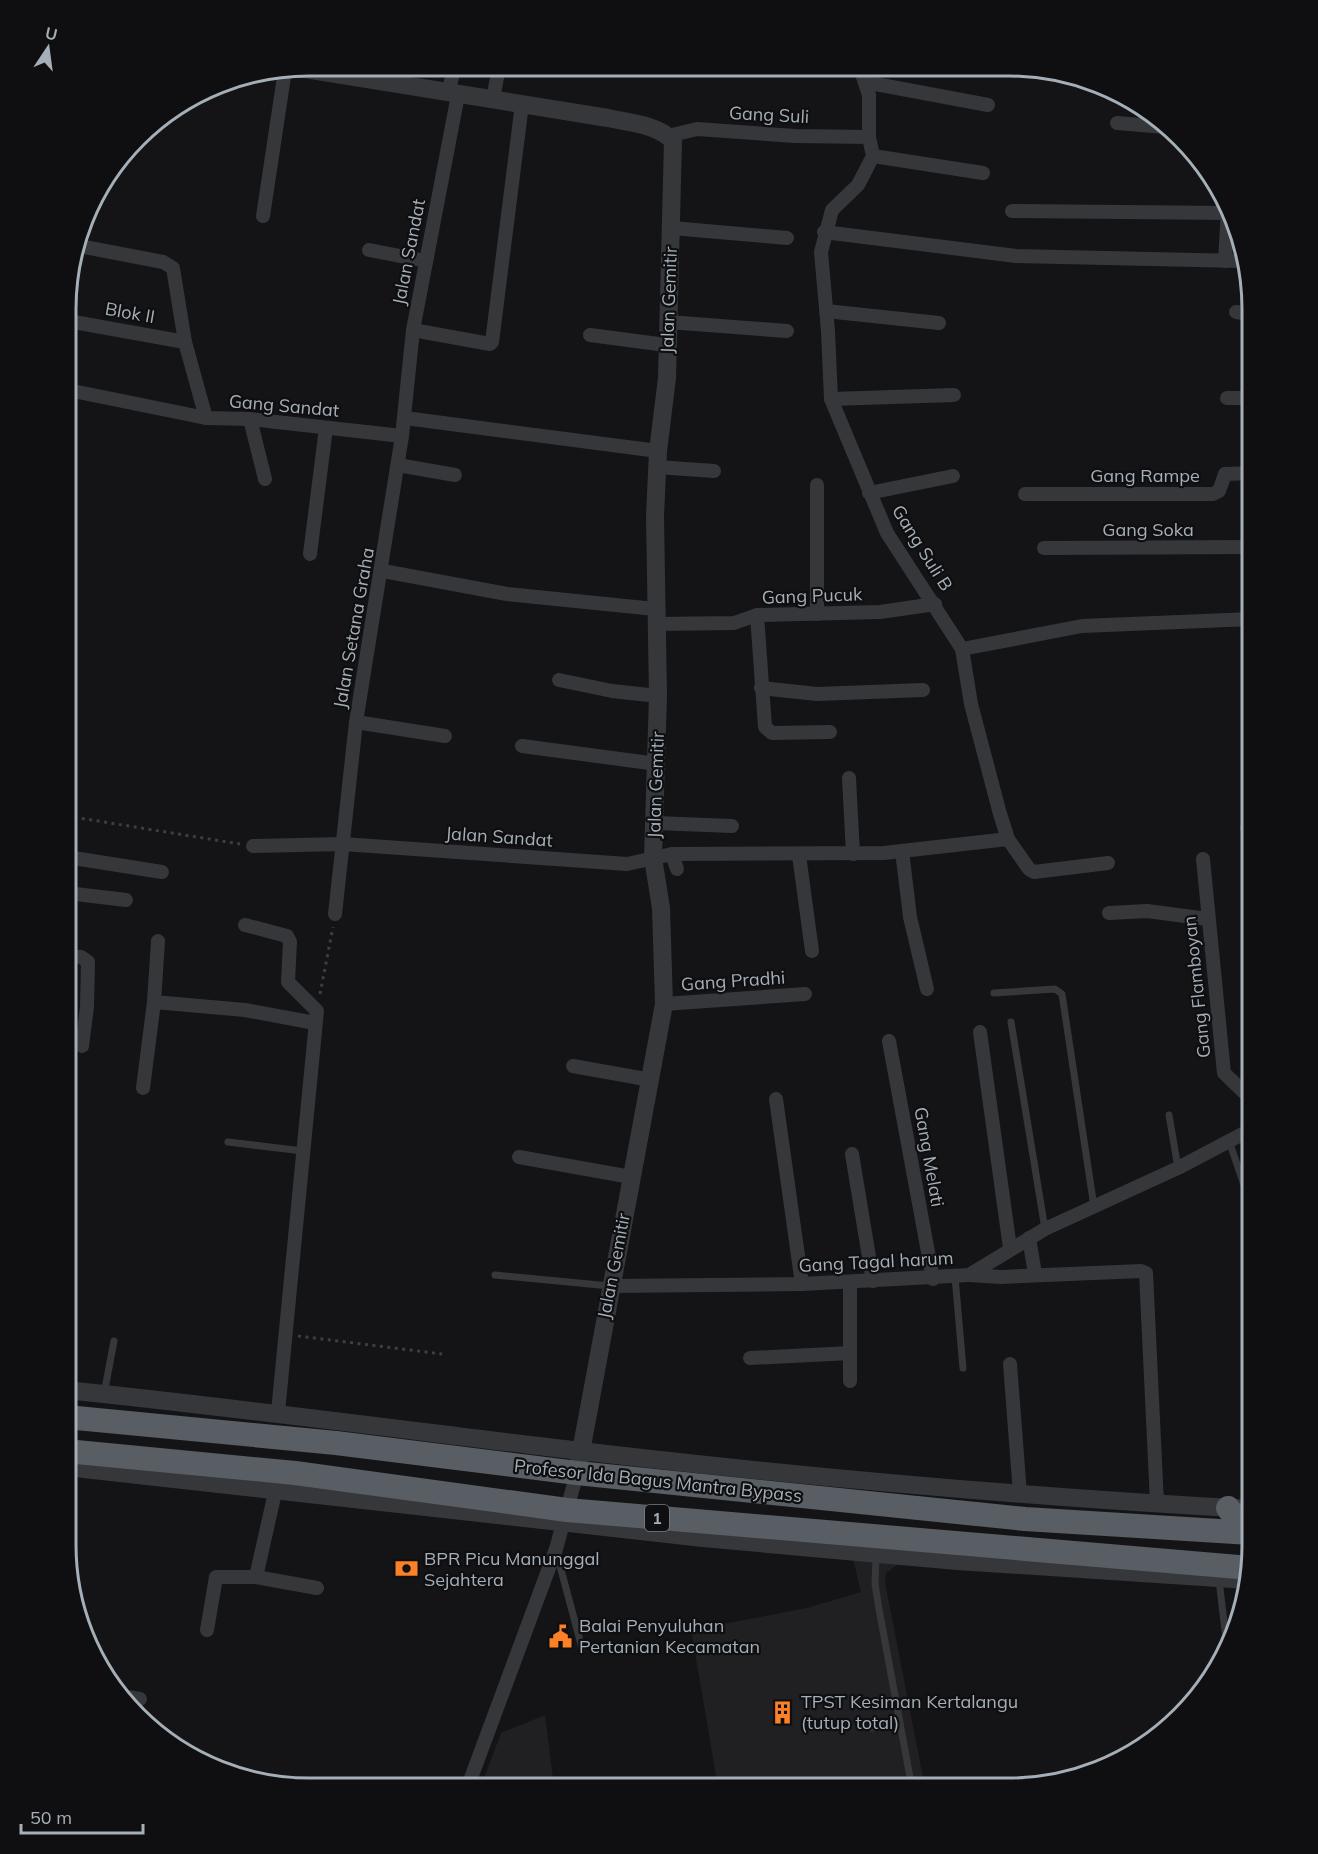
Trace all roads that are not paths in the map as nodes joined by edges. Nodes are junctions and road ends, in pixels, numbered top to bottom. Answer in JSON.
{"nodes":[{"id":1,"x":346,"y":76,"type":"edge"},
{"id":2,"x":454,"y":76,"type":"edge"},
{"id":3,"x":497,"y":76,"type":"edge"},
{"id":4,"x":863,"y":76,"type":"edge"},
{"id":5,"x":284,"y":78,"type":"edge"},
{"id":6,"x":865,"y":82,"type":"junction"},
{"id":7,"x":453,"y":94,"type":"junction"},
{"id":8,"x":493,"y":99,"type":"junction"},
{"id":9,"x":522,"y":104,"type":"junction"},
{"id":10,"x":988,"y":105,"type":"dead end"},
{"id":11,"x":1117,"y":123,"type":"dead end"},
{"id":12,"x":1151,"y":126,"type":"edge"},
{"id":13,"x":668,"y":136,"type":"junction"},
{"id":14,"x":868,"y":137,"type":"junction"},
{"id":15,"x":873,"y":156,"type":"junction"},
{"id":16,"x":983,"y":173,"type":"dead end"},
{"id":17,"x":1012,"y":211,"type":"dead end"},
{"id":18,"x":1220,"y":211,"type":"edge"},
{"id":19,"x":263,"y":216,"type":"dead end"},
{"id":20,"x":672,"y":228,"type":"junction"},
{"id":21,"x":1227,"y":229,"type":"edge"},
{"id":22,"x":824,"y":232,"type":"junction"},
{"id":23,"x":787,"y":238,"type":"dead end"},
{"id":24,"x":85,"y":247,"type":"edge"},
{"id":25,"x":369,"y":250,"type":"dead end"},
{"id":26,"x":426,"y":261,"type":"junction"},
{"id":27,"x":1225,"y":261,"type":"junction"},
{"id":28,"x":1236,"y":261,"type":"edge"},
{"id":29,"x":826,"y":311,"type":"junction"},
{"id":30,"x":1236,"y":312,"type":"dead end"},
{"id":31,"x":1242,"y":313,"type":"edge"},
{"id":32,"x":76,"y":322,"type":"edge"},
{"id":33,"x":668,"y":322,"type":"junction"},
{"id":34,"x":939,"y":323,"type":"dead end"},
{"id":35,"x":413,"y":330,"type":"junction"},
{"id":36,"x":787,"y":331,"type":"dead end"},
{"id":37,"x":590,"y":335,"type":"dead end"},
{"id":38,"x":185,"y":342,"type":"junction"},
{"id":39,"x":666,"y":345,"type":"junction"},
{"id":40,"x":76,"y":392,"type":"edge"},
{"id":41,"x":954,"y":395,"type":"dead end"},
{"id":42,"x":1227,"y":398,"type":"dead end"},
{"id":43,"x":1242,"y":398,"type":"edge"},
{"id":44,"x":831,"y":399,"type":"junction"},
{"id":45,"x":206,"y":418,"type":"junction"},
{"id":46,"x":250,"y":418,"type":"junction"},
{"id":47,"x":405,"y":418,"type":"junction"},
{"id":48,"x":326,"y":428,"type":"junction"},
{"id":49,"x":402,"y":436,"type":"junction"},
{"id":50,"x":657,"y":459,"type":"junction"},
{"id":51,"x":398,"y":465,"type":"junction"},
{"id":52,"x":714,"y":471,"type":"dead end"},
{"id":53,"x":1242,"y":473,"type":"edge"},
{"id":54,"x":455,"y":475,"type":"dead end"},
{"id":55,"x":953,"y":476,"type":"dead end"},
{"id":56,"x":265,"y":479,"type":"dead end"},
{"id":57,"x":817,"y":485,"type":"dead end"},
{"id":58,"x":869,"y":493,"type":"junction"},
{"id":59,"x":1025,"y":494,"type":"dead end"},
{"id":60,"x":1242,"y":547,"type":"edge"},
{"id":61,"x":1044,"y":548,"type":"dead end"},
{"id":62,"x":310,"y":554,"type":"dead end"},
{"id":63,"x":383,"y":571,"type":"junction"},
{"id":64,"x":935,"y":604,"type":"junction"},
{"id":65,"x":817,"y":614,"type":"junction"},
{"id":66,"x":757,"y":615,"type":"junction"},
{"id":67,"x":655,"y":616,"type":"junction"},
{"id":68,"x":1242,"y":619,"type":"edge"},
{"id":69,"x":962,"y":649,"type":"junction"},
{"id":70,"x":559,"y":680,"type":"dead end"},
{"id":71,"x":761,"y":688,"type":"junction"},
{"id":72,"x":923,"y":690,"type":"dead end"},
{"id":73,"x":658,"y":696,"type":"junction"},
{"id":74,"x":356,"y":722,"type":"junction"},
{"id":75,"x":830,"y":732,"type":"dead end"},
{"id":76,"x":445,"y":736,"type":"dead end"},
{"id":77,"x":522,"y":746,"type":"dead end"},
{"id":78,"x":657,"y":764,"type":"junction"},
{"id":79,"x":849,"y":778,"type":"dead end"},
{"id":80,"x":655,"y":823,"type":"junction"},
{"id":81,"x":732,"y":826,"type":"dead end"},
{"id":82,"x":1008,"y":839,"type":"junction"},
{"id":83,"x":342,"y":844,"type":"junction"},
{"id":84,"x":253,"y":846,"type":"road end"},
{"id":85,"x":902,"y":851,"type":"junction"},
{"id":86,"x":672,"y":854,"type":"junction"},
{"id":87,"x":853,"y":854,"type":"junction"},
{"id":88,"x":799,"y":855,"type":"junction"},
{"id":89,"x":76,"y":858,"type":"edge"},
{"id":90,"x":654,"y":858,"type":"junction"},
{"id":91,"x":1203,"y":859,"type":"dead end"},
{"id":92,"x":1108,"y":863,"type":"dead end"},
{"id":93,"x":677,"y":869,"type":"dead end"},
{"id":94,"x":162,"y":872,"type":"dead end"},
{"id":95,"x":76,"y":894,"type":"edge"},
{"id":96,"x":126,"y":900,"type":"dead end"},
{"id":97,"x":1109,"y":913,"type":"dead end"},
{"id":98,"x":335,"y":914,"type":"road end"},
{"id":99,"x":1208,"y":919,"type":"junction"},
{"id":100,"x":245,"y":925,"type":"dead end"},
{"id":101,"x":158,"y":941,"type":"dead end"},
{"id":102,"x":812,"y":951,"type":"dead end"},
{"id":103,"x":76,"y":957,"type":"edge"},
{"id":104,"x":927,"y":989,"type":"dead end"},
{"id":105,"x":994,"y":993,"type":"dead end"},
{"id":106,"x":805,"y":994,"type":"dead end"},
{"id":107,"x":154,"y":1002,"type":"junction"},
{"id":108,"x":664,"y":1004,"type":"junction"},
{"id":109,"x":316,"y":1017,"type":"junction"},
{"id":110,"x":1011,"y":1022,"type":"dead end"},
{"id":111,"x":980,"y":1032,"type":"dead end"},
{"id":112,"x":889,"y":1041,"type":"dead end"},
{"id":113,"x":81,"y":1046,"type":"dead end"},
{"id":114,"x":573,"y":1066,"type":"dead end"},
{"id":115,"x":651,"y":1080,"type":"junction"},
{"id":116,"x":143,"y":1088,"type":"dead end"},
{"id":117,"x":1242,"y":1090,"type":"edge"},
{"id":118,"x":776,"y":1099,"type":"dead end"},
{"id":119,"x":1169,"y":1115,"type":"dead end"},
{"id":120,"x":1242,"y":1136,"type":"edge"},
{"id":121,"x":1229,"y":1141,"type":"junction"},
{"id":122,"x":228,"y":1142,"type":"dead end"},
{"id":123,"x":304,"y":1151,"type":"junction"},
{"id":124,"x":852,"y":1154,"type":"dead end"},
{"id":125,"x":519,"y":1157,"type":"dead end"},
{"id":126,"x":1178,"y":1168,"type":"junction"},
{"id":127,"x":631,"y":1177,"type":"junction"},
{"id":128,"x":1242,"y":1179,"type":"edge"},
{"id":129,"x":1094,"y":1207,"type":"junction"},
{"id":130,"x":1045,"y":1229,"type":"junction"},
{"id":131,"x":1029,"y":1238,"type":"junction"},
{"id":132,"x":1010,"y":1248,"type":"junction"},
{"id":133,"x":1035,"y":1274,"type":"junction"},
{"id":134,"x":495,"y":1275,"type":"dead end"},
{"id":135,"x":962,"y":1276,"type":"junction"},
{"id":136,"x":933,"y":1279,"type":"junction"},
{"id":137,"x":873,"y":1281,"type":"junction"},
{"id":138,"x":850,"y":1282,"type":"junction"},
{"id":139,"x":802,"y":1284,"type":"junction"},
{"id":140,"x":610,"y":1286,"type":"junction"},
{"id":141,"x":114,"y":1341,"type":"dead end"},
{"id":142,"x":850,"y":1353,"type":"junction"},
{"id":143,"x":750,"y":1358,"type":"dead end"},
{"id":144,"x":1010,"y":1364,"type":"dead end"},
{"id":145,"x":963,"y":1368,"type":"dead end"},
{"id":146,"x":850,"y":1381,"type":"dead end"},
{"id":147,"x":76,"y":1391,"type":"edge"},
{"id":148,"x":104,"y":1394,"type":"junction"},
{"id":149,"x":278,"y":1412,"type":"junction"},
{"id":150,"x":76,"y":1418,"type":"edge"},
{"id":151,"x":579,"y":1462,"type":"junction"},
{"id":152,"x":76,"y":1467,"type":"edge"},
{"id":153,"x":76,"y":1468,"type":"edge"},
{"id":154,"x":276,"y":1488,"type":"junction"},
{"id":155,"x":1020,"y":1494,"type":"junction"},
{"id":156,"x":1157,"y":1503,"type":"junction"},
{"id":157,"x":1240,"y":1509,"type":"edge"},
{"id":158,"x":565,"y":1517,"type":"junction"},
{"id":159,"x":1242,"y":1532,"type":"edge"},
{"id":160,"x":556,"y":1549,"type":"junction"},
{"id":161,"x":876,"y":1553,"type":"junction"},
{"id":162,"x":1241,"y":1567,"type":"edge"},
{"id":163,"x":256,"y":1577,"type":"junction"},
{"id":164,"x":1218,"y":1578,"type":"junction"},
{"id":165,"x":1239,"y":1579,"type":"edge"},
{"id":166,"x":317,"y":1588,"type":"dead end"},
{"id":167,"x":207,"y":1630,"type":"dead end"},
{"id":168,"x":1225,"y":1631,"type":"edge"},
{"id":169,"x":582,"y":1648,"type":"dead end"},
{"id":170,"x":900,"y":1724,"type":"junction"},
{"id":171,"x":871,"y":1728,"type":"dead end"},
{"id":172,"x":471,"y":1778,"type":"edge"},
{"id":173,"x":910,"y":1778,"type":"edge"}],
"edges":[{"from":1,"to":7,"type":"street"},
{"from":2,"to":7,"type":"street","name":"Jalan Sandat"},
{"from":3,"to":8,"type":"street"},
{"from":4,"to":6,"type":"street"},
{"from":5,"to":19,"type":"street"},
{"from":6,"to":10,"type":"street"},
{"from":6,"to":14,"type":"street"},
{"from":7,"to":8,"type":"street"},
{"from":7,"to":26,"type":"street","name":"Jalan Sandat"},
{"from":8,"to":9,"type":"street"},
{"from":9,"to":13,"type":"street"},
{"from":9,"to":35,"type":"street"},
{"from":11,"to":12,"type":"street"},
{"from":13,"to":14,"type":"street","name":"Gang Suli"},
{"from":13,"to":20,"type":"street","name":"Jalan Gemitir"},
{"from":14,"to":15,"type":"street"},
{"from":15,"to":16,"type":"street"},
{"from":15,"to":22,"type":"street","name":"Gang Suli B"},
{"from":17,"to":18,"type":"street"},
{"from":20,"to":23,"type":"street"},
{"from":20,"to":33,"type":"street","name":"Jalan Gemitir"},
{"from":21,"to":27,"type":"street"},
{"from":22,"to":27,"type":"street"},
{"from":22,"to":29,"type":"street","name":"Gang Suli B"},
{"from":24,"to":38,"type":"street","name":"Gang Sandat"},
{"from":25,"to":26,"type":"street"},
{"from":26,"to":35,"type":"street","name":"Jalan Sandat"},
{"from":27,"to":28,"type":"street"},
{"from":29,"to":34,"type":"street"},
{"from":29,"to":44,"type":"street","name":"Gang Suli B"},
{"from":30,"to":31,"type":"street"},
{"from":32,"to":38,"type":"street","name":"Blok II"},
{"from":33,"to":36,"type":"street"},
{"from":33,"to":39,"type":"street","name":"Jalan Gemitir"},
{"from":35,"to":47,"type":"street","name":"Jalan Sandat"},
{"from":37,"to":39,"type":"street"},
{"from":38,"to":45,"type":"street","name":"Gang Sandat"},
{"from":39,"to":50,"type":"street","name":"Jalan Gemitir"},
{"from":40,"to":45,"type":"street"},
{"from":41,"to":44,"type":"street"},
{"from":42,"to":43,"type":"street"},
{"from":44,"to":58,"type":"street","name":"Gang Suli B"},
{"from":45,"to":46,"type":"street","name":"Gang Sandat"},
{"from":46,"to":48,"type":"street","name":"Gang Sandat"},
{"from":46,"to":56,"type":"street"},
{"from":47,"to":49,"type":"street","name":"Jalan Setana Graha"},
{"from":47,"to":50,"type":"street"},
{"from":48,"to":49,"type":"street","name":"Gang Sandat"},
{"from":48,"to":62,"type":"street"},
{"from":49,"to":51,"type":"street","name":"Jalan Setana Graha"},
{"from":50,"to":52,"type":"street"},
{"from":50,"to":67,"type":"street","name":"Jalan Gemitir"},
{"from":51,"to":54,"type":"street"},
{"from":51,"to":63,"type":"street","name":"Jalan Setana Graha"},
{"from":53,"to":59,"type":"street","name":"Gang Rampe"},
{"from":55,"to":58,"type":"street"},
{"from":57,"to":65,"type":"street"},
{"from":58,"to":64,"type":"street","name":"Gang Suli B"},
{"from":60,"to":61,"type":"street","name":"Gang Soka"},
{"from":63,"to":67,"type":"street","name":"Gang Pucuk"},
{"from":63,"to":74,"type":"street","name":"Jalan Setana Graha"},
{"from":64,"to":65,"type":"street","name":"Gang Pucuk"},
{"from":64,"to":69,"type":"street","name":"Gang Suli B"},
{"from":65,"to":66,"type":"street","name":"Gang Pucuk"},
{"from":66,"to":67,"type":"street","name":"Gang Pucuk"},
{"from":66,"to":71,"type":"street"},
{"from":67,"to":73,"type":"street","name":"Jalan Gemitir"},
{"from":68,"to":69,"type":"street"},
{"from":69,"to":82,"type":"street","name":"Gang Suli B"},
{"from":70,"to":73,"type":"street"},
{"from":71,"to":72,"type":"street"},
{"from":71,"to":75,"type":"street"},
{"from":73,"to":78,"type":"street","name":"Jalan Gemitir"},
{"from":74,"to":76,"type":"street"},
{"from":74,"to":83,"type":"street","name":"Jalan Setana Graha"},
{"from":77,"to":78,"type":"street"},
{"from":78,"to":80,"type":"street","name":"Jalan Gemitir"},
{"from":79,"to":87,"type":"street"},
{"from":80,"to":81,"type":"street"},
{"from":80,"to":90,"type":"street","name":"Jalan Gemitir"},
{"from":82,"to":85,"type":"street","name":"Jalan Sandat"},
{"from":82,"to":92,"type":"street","name":"Gang Suli B"},
{"from":83,"to":84,"type":"street","name":"Jalan Sandat"},
{"from":83,"to":90,"type":"street","name":"Jalan Sandat"},
{"from":83,"to":98,"type":"street","name":"Jalan Setana Graha"},
{"from":85,"to":87,"type":"street","name":"Jalan Sandat"},
{"from":85,"to":104,"type":"street"},
{"from":86,"to":88,"type":"street","name":"Jalan Sandat"},
{"from":86,"to":90,"type":"street","name":"Jalan Sandat"},
{"from":86,"to":93,"type":"street"},
{"from":87,"to":88,"type":"street","name":"Jalan Sandat"},
{"from":88,"to":102,"type":"street"},
{"from":89,"to":94,"type":"street"},
{"from":90,"to":108,"type":"street","name":"Jalan Gemitir"},
{"from":91,"to":99,"type":"street","name":"Gang Flamboyan"},
{"from":95,"to":96,"type":"street"},
{"from":97,"to":99,"type":"street"},
{"from":99,"to":117,"type":"street","name":"Gang Flamboyan"},
{"from":100,"to":109,"type":"street"},
{"from":101,"to":107,"type":"street"},
{"from":103,"to":113,"type":"street"},
{"from":105,"to":129,"type":"lane"},
{"from":106,"to":108,"type":"street","name":"Gang Pradhi"},
{"from":107,"to":109,"type":"street"},
{"from":107,"to":116,"type":"street"},
{"from":108,"to":115,"type":"street","name":"Jalan Gemitir"},
{"from":109,"to":123,"type":"street"},
{"from":110,"to":130,"type":"lane"},
{"from":111,"to":132,"type":"street"},
{"from":112,"to":136,"type":"street","name":"Gang Melati"},
{"from":114,"to":115,"type":"street"},
{"from":115,"to":127,"type":"street","name":"Jalan Gemitir"},
{"from":118,"to":139,"type":"street"},
{"from":119,"to":126,"type":"lane"},
{"from":120,"to":121,"type":"street","name":"Gang Tagal harum"},
{"from":121,"to":126,"type":"street","name":"Gang Tagal harum"},
{"from":121,"to":128,"type":"lane"},
{"from":122,"to":123,"type":"lane"},
{"from":123,"to":149,"type":"street"},
{"from":124,"to":137,"type":"street"},
{"from":125,"to":127,"type":"street"},
{"from":126,"to":129,"type":"street","name":"Gang Tagal harum"},
{"from":127,"to":140,"type":"street","name":"Jalan Gemitir"},
{"from":129,"to":130,"type":"street","name":"Gang Tagal harum"},
{"from":130,"to":131,"type":"street","name":"Gang Tagal harum"},
{"from":131,"to":132,"type":"street","name":"Gang Tagal harum"},
{"from":131,"to":133,"type":"street"},
{"from":132,"to":135,"type":"street","name":"Gang Tagal harum"},
{"from":133,"to":135,"type":"street"},
{"from":133,"to":156,"type":"street"},
{"from":134,"to":140,"type":"lane"},
{"from":135,"to":136,"type":"street","name":"Gang Tagal harum"},
{"from":135,"to":145,"type":"lane"},
{"from":136,"to":137,"type":"street","name":"Gang Tagal harum"},
{"from":137,"to":138,"type":"street","name":"Gang Tagal harum"},
{"from":138,"to":139,"type":"street","name":"Gang Tagal harum"},
{"from":138,"to":142,"type":"street"},
{"from":139,"to":140,"type":"street","name":"Gang Tagal harum"},
{"from":140,"to":151,"type":"street","name":"Jalan Gemitir"},
{"from":141,"to":148,"type":"lane"},
{"from":142,"to":143,"type":"street"},
{"from":142,"to":146,"type":"street"},
{"from":144,"to":155,"type":"street"},
{"from":147,"to":148,"type":"street"},
{"from":148,"to":149,"type":"street"},
{"from":149,"to":151,"type":"street"},
{"from":150,"to":151,"type":"highway","name":"Profesor Ida Bagus Mantra Bypass","number":"1"},
{"from":151,"to":155,"type":"street"},
{"from":151,"to":158,"type":"street","name":"Jalan Gemitir"},
{"from":151,"to":159,"type":"highway","name":"Profesor Ida Bagus Mantra Bypass","number":"1"},
{"from":152,"to":158,"type":"highway","name":"Profesor Ida Bagus Mantra Bypass","number":"1"},
{"from":153,"to":154,"type":"street"},
{"from":154,"to":158,"type":"street"},
{"from":154,"to":163,"type":"street"},
{"from":155,"to":156,"type":"street"},
{"from":156,"to":157,"type":"street"},
{"from":158,"to":160,"type":"street","name":"Jalan Gemitir"},
{"from":158,"to":161,"type":"street"},
{"from":158,"to":162,"type":"highway","name":"Profesor Ida Bagus Mantra Bypass","number":"1"},
{"from":160,"to":169,"type":"lane"},
{"from":160,"to":172,"type":"street","name":"Jalan Gemitir"},
{"from":161,"to":164,"type":"street"},
{"from":161,"to":170,"type":"lane"},
{"from":163,"to":166,"type":"street"},
{"from":163,"to":167,"type":"street"},
{"from":164,"to":165,"type":"street"},
{"from":164,"to":168,"type":"lane"},
{"from":170,"to":171,"type":"lane"},
{"from":170,"to":173,"type":"lane"}]}
